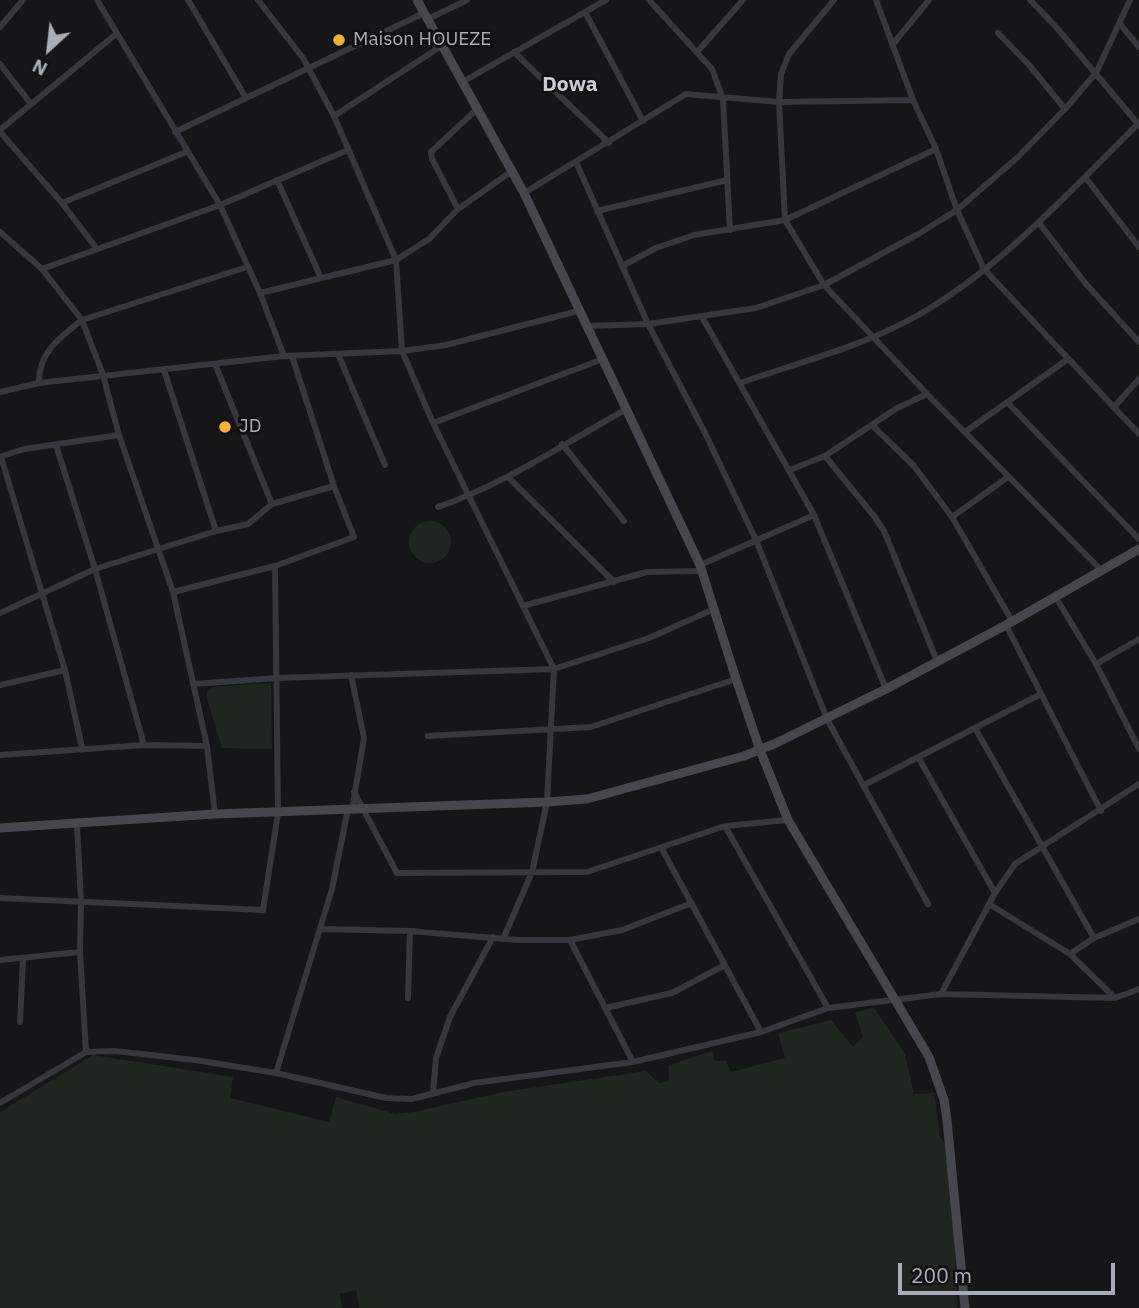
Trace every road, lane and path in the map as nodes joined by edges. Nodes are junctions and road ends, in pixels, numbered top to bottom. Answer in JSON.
{"nodes":[{"id":1,"x":23,"y":0,"type":"edge"},
{"id":2,"x":97,"y":0,"type":"edge"},
{"id":3,"x":189,"y":0,"type":"edge"},
{"id":4,"x":258,"y":0,"type":"edge"},
{"id":5,"x":417,"y":0,"type":"edge"},
{"id":6,"x":467,"y":0,"type":"edge"},
{"id":7,"x":607,"y":0,"type":"edge"},
{"id":8,"x":649,"y":0,"type":"edge"},
{"id":9,"x":743,"y":0,"type":"edge"},
{"id":10,"x":834,"y":0,"type":"edge"},
{"id":11,"x":876,"y":0,"type":"edge"},
{"id":12,"x":929,"y":0,"type":"edge"},
{"id":13,"x":1030,"y":0,"type":"edge"},
{"id":14,"x":1128,"y":2,"type":"edge"},
{"id":15,"x":585,"y":12,"type":"junction"},
{"id":16,"x":426,"y":16,"type":"junction"},
{"id":17,"x":1120,"y":24,"type":"junction"},
{"id":18,"x":0,"y":27,"type":"edge"},
{"id":19,"x":998,"y":33,"type":"dead end"},
{"id":20,"x":116,"y":34,"type":"junction"},
{"id":21,"x":893,"y":44,"type":"junction"},
{"id":22,"x":443,"y":45,"type":"junction"},
{"id":23,"x":1139,"y":47,"type":"edge"},
{"id":24,"x":698,"y":51,"type":"junction"},
{"id":25,"x":514,"y":52,"type":"junction"},
{"id":26,"x":0,"y":64,"type":"edge"},
{"id":27,"x":309,"y":68,"type":"junction"},
{"id":28,"x":1096,"y":73,"type":"junction"},
{"id":29,"x":464,"y":81,"type":"junction"},
{"id":30,"x":246,"y":98,"type":"junction"},
{"id":31,"x":723,"y":99,"type":"junction"},
{"id":32,"x":913,"y":100,"type":"junction"},
{"id":33,"x":779,"y":102,"type":"junction"},
{"id":34,"x":31,"y":104,"type":"junction"},
{"id":35,"x":478,"y":108,"type":"junction"},
{"id":36,"x":1065,"y":109,"type":"junction"},
{"id":37,"x":334,"y":116,"type":"junction"},
{"id":38,"x":643,"y":121,"type":"junction"},
{"id":39,"x":1139,"y":125,"type":"edge"},
{"id":40,"x":0,"y":131,"type":"edge"},
{"id":41,"x":175,"y":132,"type":"junction"},
{"id":42,"x":609,"y":143,"type":"junction"},
{"id":43,"x":348,"y":149,"type":"junction"},
{"id":44,"x":936,"y":149,"type":"junction"},
{"id":45,"x":186,"y":152,"type":"junction"},
{"id":46,"x":576,"y":162,"type":"junction"},
{"id":47,"x":512,"y":171,"type":"junction"},
{"id":48,"x":1085,"y":177,"type":"junction"},
{"id":49,"x":277,"y":180,"type":"junction"},
{"id":50,"x":727,"y":180,"type":"junction"},
{"id":51,"x":524,"y":193,"type":"junction"},
{"id":52,"x":62,"y":203,"type":"junction"},
{"id":53,"x":220,"y":205,"type":"junction"},
{"id":54,"x":458,"y":209,"type":"junction"},
{"id":55,"x":957,"y":210,"type":"junction"},
{"id":56,"x":597,"y":211,"type":"junction"},
{"id":57,"x":785,"y":220,"type":"junction"},
{"id":58,"x":1038,"y":223,"type":"junction"},
{"id":59,"x":730,"y":230,"type":"junction"},
{"id":60,"x":0,"y":232,"type":"edge"},
{"id":61,"x":1139,"y":247,"type":"edge"},
{"id":62,"x":97,"y":249,"type":"junction"},
{"id":63,"x":396,"y":260,"type":"junction"},
{"id":64,"x":622,"y":266,"type":"junction"},
{"id":65,"x":247,"y":267,"type":"junction"},
{"id":66,"x":43,"y":268,"type":"junction"},
{"id":67,"x":984,"y":269,"type":"junction"},
{"id":68,"x":321,"y":278,"type":"junction"},
{"id":69,"x":824,"y":285,"type":"junction"},
{"id":70,"x":260,"y":293,"type":"junction"},
{"id":71,"x":578,"y":311,"type":"junction"},
{"id":72,"x":702,"y":317,"type":"junction"},
{"id":73,"x":82,"y":320,"type":"junction"},
{"id":74,"x":648,"y":324,"type":"junction"},
{"id":75,"x":586,"y":326,"type":"junction"},
{"id":76,"x":875,"y":337,"type":"junction"},
{"id":77,"x":1139,"y":342,"type":"edge"},
{"id":78,"x":402,"y":351,"type":"junction"},
{"id":79,"x":338,"y":354,"type":"junction"},
{"id":80,"x":284,"y":356,"type":"junction"},
{"id":81,"x":292,"y":356,"type":"junction"},
{"id":82,"x":603,"y":359,"type":"junction"},
{"id":83,"x":1068,"y":359,"type":"junction"},
{"id":84,"x":215,"y":364,"type":"junction"},
{"id":85,"x":164,"y":370,"type":"junction"},
{"id":86,"x":103,"y":375,"type":"junction"},
{"id":87,"x":1139,"y":379,"type":"edge"},
{"id":88,"x":39,"y":383,"type":"junction"},
{"id":89,"x":740,"y":383,"type":"junction"},
{"id":90,"x":0,"y":392,"type":"edge"},
{"id":91,"x":927,"y":394,"type":"junction"},
{"id":92,"x":1007,"y":402,"type":"junction"},
{"id":93,"x":1114,"y":407,"type":"junction"},
{"id":94,"x":627,"y":409,"type":"junction"},
{"id":95,"x":433,"y":423,"type":"junction"},
{"id":96,"x":873,"y":426,"type":"junction"},
{"id":97,"x":965,"y":432,"type":"junction"},
{"id":98,"x":1139,"y":434,"type":"edge"},
{"id":99,"x":119,"y":435,"type":"junction"},
{"id":100,"x":562,"y":444,"type":"junction"},
{"id":101,"x":57,"y":445,"type":"junction"},
{"id":102,"x":825,"y":456,"type":"junction"},
{"id":103,"x":0,"y":457,"type":"edge"},
{"id":104,"x":385,"y":465,"type":"dead end"},
{"id":105,"x":790,"y":470,"type":"junction"},
{"id":106,"x":508,"y":477,"type":"junction"},
{"id":107,"x":1008,"y":477,"type":"junction"},
{"id":108,"x":334,"y":485,"type":"junction"},
{"id":109,"x":469,"y":496,"type":"junction"},
{"id":110,"x":272,"y":504,"type":"junction"},
{"id":111,"x":438,"y":507,"type":"dead end"},
{"id":112,"x":814,"y":515,"type":"junction"},
{"id":113,"x":952,"y":517,"type":"junction"},
{"id":114,"x":624,"y":521,"type":"dead end"},
{"id":115,"x":216,"y":531,"type":"junction"},
{"id":116,"x":1139,"y":539,"type":"edge"},
{"id":117,"x":756,"y":540,"type":"junction"},
{"id":118,"x":158,"y":549,"type":"junction"},
{"id":119,"x":1139,"y":549,"type":"edge"},
{"id":120,"x":275,"y":566,"type":"junction"},
{"id":121,"x":701,"y":568,"type":"junction"},
{"id":122,"x":95,"y":569,"type":"junction"},
{"id":123,"x":1101,"y":570,"type":"junction"},
{"id":124,"x":614,"y":582,"type":"junction"},
{"id":125,"x":173,"y":592,"type":"junction"},
{"id":126,"x":41,"y":594,"type":"junction"},
{"id":127,"x":1055,"y":596,"type":"junction"},
{"id":128,"x":523,"y":606,"type":"junction"},
{"id":129,"x":714,"y":609,"type":"junction"},
{"id":130,"x":0,"y":613,"type":"edge"},
{"id":131,"x":1009,"y":623,"type":"junction"},
{"id":132,"x":1139,"y":639,"type":"edge"},
{"id":133,"x":937,"y":661,"type":"junction"},
{"id":134,"x":1096,"y":664,"type":"junction"},
{"id":135,"x":554,"y":669,"type":"junction"},
{"id":136,"x":65,"y":670,"type":"junction"},
{"id":137,"x":351,"y":675,"type":"junction"},
{"id":138,"x":277,"y":678,"type":"junction"},
{"id":139,"x":736,"y":679,"type":"junction"},
{"id":140,"x":193,"y":684,"type":"junction"},
{"id":141,"x":0,"y":685,"type":"edge"},
{"id":142,"x":887,"y":689,"type":"junction"},
{"id":143,"x":1041,"y":694,"type":"junction"},
{"id":144,"x":827,"y":719,"type":"junction"},
{"id":145,"x":975,"y":728,"type":"junction"},
{"id":146,"x":549,"y":730,"type":"junction"},
{"id":147,"x":428,"y":736,"type":"dead end"},
{"id":148,"x":144,"y":745,"type":"junction"},
{"id":149,"x":207,"y":746,"type":"junction"},
{"id":150,"x":82,"y":748,"type":"junction"},
{"id":151,"x":1139,"y":749,"type":"edge"},
{"id":152,"x":760,"y":750,"type":"junction"},
{"id":153,"x":0,"y":755,"type":"edge"},
{"id":154,"x":918,"y":757,"type":"junction"},
{"id":155,"x":1139,"y":785,"type":"edge"},
{"id":156,"x":864,"y":786,"type":"junction"},
{"id":157,"x":354,"y":792,"type":"junction"},
{"id":158,"x":547,"y":803,"type":"junction"},
{"id":159,"x":363,"y":808,"type":"junction"},
{"id":160,"x":350,"y":809,"type":"junction"},
{"id":161,"x":1101,"y":811,"type":"junction"},
{"id":162,"x":278,"y":813,"type":"junction"},
{"id":163,"x":215,"y":814,"type":"junction"},
{"id":164,"x":788,"y":820,"type":"junction"},
{"id":165,"x":77,"y":825,"type":"junction"},
{"id":166,"x":725,"y":826,"type":"junction"},
{"id":167,"x":0,"y":828,"type":"edge"},
{"id":168,"x":1041,"y":846,"type":"junction"},
{"id":169,"x":662,"y":849,"type":"junction"},
{"id":170,"x":533,"y":872,"type":"junction"},
{"id":171,"x":995,"y":893,"type":"junction"},
{"id":172,"x":0,"y":898,"type":"edge"},
{"id":173,"x":81,"y":902,"type":"junction"},
{"id":174,"x":692,"y":903,"type":"junction"},
{"id":175,"x":928,"y":904,"type":"dead end"},
{"id":176,"x":989,"y":904,"type":"junction"},
{"id":177,"x":1139,"y":919,"type":"edge"},
{"id":178,"x":320,"y":929,"type":"junction"},
{"id":179,"x":410,"y":931,"type":"junction"},
{"id":180,"x":494,"y":937,"type":"junction"},
{"id":181,"x":504,"y":937,"type":"junction"},
{"id":182,"x":1094,"y":938,"type":"junction"},
{"id":183,"x":570,"y":940,"type":"junction"},
{"id":184,"x":80,"y":952,"type":"junction"},
{"id":185,"x":1070,"y":954,"type":"junction"},
{"id":186,"x":23,"y":958,"type":"junction"},
{"id":187,"x":0,"y":960,"type":"edge"},
{"id":188,"x":725,"y":965,"type":"junction"},
{"id":189,"x":1139,"y":989,"type":"edge"},
{"id":190,"x":941,"y":994,"type":"junction"},
{"id":191,"x":408,"y":998,"type":"dead end"},
{"id":192,"x":1115,"y":998,"type":"junction"},
{"id":193,"x":896,"y":999,"type":"junction"},
{"id":194,"x":605,"y":1008,"type":"junction"},
{"id":195,"x":828,"y":1008,"type":"junction"},
{"id":196,"x":20,"y":1022,"type":"dead end"},
{"id":197,"x":761,"y":1032,"type":"junction"},
{"id":198,"x":86,"y":1052,"type":"junction"},
{"id":199,"x":633,"y":1062,"type":"junction"},
{"id":200,"x":276,"y":1073,"type":"junction"},
{"id":201,"x":433,"y":1093,"type":"junction"},
{"id":202,"x":0,"y":1103,"type":"edge"},
{"id":203,"x":964,"y":1308,"type":"edge"}],
"edges":[{"from":1,"to":18,"type":"street"},
{"from":2,"to":20,"type":"street"},
{"from":3,"to":30,"type":"street"},
{"from":4,"to":27,"type":"street"},
{"from":5,"to":16,"type":"main road"},
{"from":6,"to":16,"type":"street"},
{"from":7,"to":15,"type":"street"},
{"from":8,"to":24,"type":"street"},
{"from":9,"to":24,"type":"street"},
{"from":10,"to":33,"type":"street"},
{"from":11,"to":21,"type":"street"},
{"from":12,"to":21,"type":"street"},
{"from":13,"to":28,"type":"street"},
{"from":14,"to":17,"type":"street"},
{"from":15,"to":25,"type":"street"},
{"from":15,"to":38,"type":"street"},
{"from":16,"to":22,"type":"main road"},
{"from":16,"to":27,"type":"street"},
{"from":17,"to":23,"type":"street"},
{"from":17,"to":28,"type":"street"},
{"from":19,"to":36,"type":"street"},
{"from":20,"to":34,"type":"street"},
{"from":20,"to":41,"type":"street"},
{"from":21,"to":32,"type":"street"},
{"from":22,"to":29,"type":"main road"},
{"from":22,"to":37,"type":"street"},
{"from":24,"to":31,"type":"street"},
{"from":25,"to":29,"type":"street"},
{"from":25,"to":42,"type":"street"},
{"from":26,"to":34,"type":"street"},
{"from":27,"to":30,"type":"street"},
{"from":27,"to":37,"type":"street"},
{"from":28,"to":36,"type":"street"},
{"from":28,"to":39,"type":"street"},
{"from":29,"to":35,"type":"main road"},
{"from":30,"to":41,"type":"street"},
{"from":31,"to":33,"type":"street"},
{"from":31,"to":38,"type":"street"},
{"from":31,"to":50,"type":"street"},
{"from":32,"to":33,"type":"street"},
{"from":32,"to":44,"type":"street"},
{"from":33,"to":57,"type":"street"},
{"from":34,"to":40,"type":"street"},
{"from":35,"to":47,"type":"main road"},
{"from":35,"to":54,"type":"street"},
{"from":36,"to":55,"type":"street"},
{"from":37,"to":43,"type":"street"},
{"from":38,"to":42,"type":"street"},
{"from":39,"to":48,"type":"street"},
{"from":40,"to":52,"type":"street"},
{"from":41,"to":45,"type":"street"},
{"from":42,"to":46,"type":"street"},
{"from":43,"to":49,"type":"street"},
{"from":43,"to":63,"type":"street"},
{"from":44,"to":55,"type":"street"},
{"from":44,"to":57,"type":"street"},
{"from":45,"to":52,"type":"street"},
{"from":45,"to":53,"type":"street"},
{"from":46,"to":51,"type":"street"},
{"from":46,"to":56,"type":"street"},
{"from":47,"to":51,"type":"main road"},
{"from":47,"to":54,"type":"street"},
{"from":48,"to":58,"type":"street"},
{"from":48,"to":61,"type":"street"},
{"from":49,"to":53,"type":"street"},
{"from":49,"to":68,"type":"street"},
{"from":50,"to":56,"type":"street"},
{"from":50,"to":59,"type":"street"},
{"from":51,"to":71,"type":"main road"},
{"from":52,"to":62,"type":"street"},
{"from":53,"to":62,"type":"street"},
{"from":53,"to":65,"type":"street"},
{"from":54,"to":63,"type":"street"},
{"from":55,"to":67,"type":"street"},
{"from":55,"to":69,"type":"street"},
{"from":56,"to":64,"type":"street"},
{"from":57,"to":59,"type":"street"},
{"from":57,"to":69,"type":"street"},
{"from":58,"to":67,"type":"street"},
{"from":58,"to":77,"type":"street"},
{"from":59,"to":64,"type":"street"},
{"from":60,"to":66,"type":"street"},
{"from":62,"to":66,"type":"street"},
{"from":63,"to":68,"type":"street"},
{"from":63,"to":78,"type":"street"},
{"from":64,"to":74,"type":"street"},
{"from":65,"to":70,"type":"street"},
{"from":65,"to":73,"type":"street"},
{"from":66,"to":73,"type":"street"},
{"from":67,"to":76,"type":"street"},
{"from":67,"to":83,"type":"street"},
{"from":68,"to":70,"type":"street"},
{"from":69,"to":72,"type":"street"},
{"from":69,"to":76,"type":"street"},
{"from":70,"to":80,"type":"street"},
{"from":71,"to":75,"type":"main road"},
{"from":71,"to":78,"type":"street"},
{"from":72,"to":74,"type":"street"},
{"from":72,"to":89,"type":"street"},
{"from":73,"to":86,"type":"street"},
{"from":73,"to":88,"type":"street"},
{"from":74,"to":75,"type":"street"},
{"from":74,"to":117,"type":"street"},
{"from":75,"to":82,"type":"main road"},
{"from":76,"to":89,"type":"street"},
{"from":76,"to":91,"type":"street"},
{"from":78,"to":79,"type":"street"},
{"from":78,"to":95,"type":"street"},
{"from":79,"to":81,"type":"street"},
{"from":79,"to":104,"type":"street"},
{"from":80,"to":81,"type":"street"},
{"from":80,"to":84,"type":"street"},
{"from":81,"to":108,"type":"street"},
{"from":82,"to":94,"type":"main road"},
{"from":82,"to":95,"type":"street"},
{"from":83,"to":92,"type":"street"},
{"from":83,"to":93,"type":"street"},
{"from":84,"to":85,"type":"street"},
{"from":84,"to":110,"type":"street"},
{"from":85,"to":86,"type":"street"},
{"from":85,"to":115,"type":"street"},
{"from":86,"to":88,"type":"street"},
{"from":86,"to":99,"type":"street"},
{"from":87,"to":93,"type":"street"},
{"from":88,"to":90,"type":"street"},
{"from":89,"to":105,"type":"street"},
{"from":91,"to":96,"type":"street"},
{"from":91,"to":97,"type":"street"},
{"from":92,"to":97,"type":"street"},
{"from":92,"to":116,"type":"street"},
{"from":93,"to":98,"type":"street"},
{"from":94,"to":100,"type":"street"},
{"from":94,"to":121,"type":"main road"},
{"from":95,"to":109,"type":"street"},
{"from":96,"to":102,"type":"street"},
{"from":96,"to":113,"type":"street"},
{"from":97,"to":107,"type":"street"},
{"from":99,"to":101,"type":"street"},
{"from":99,"to":118,"type":"street"},
{"from":100,"to":106,"type":"street"},
{"from":100,"to":114,"type":"street"},
{"from":101,"to":103,"type":"street"},
{"from":101,"to":122,"type":"street"},
{"from":102,"to":105,"type":"street"},
{"from":102,"to":133,"type":"street"},
{"from":103,"to":126,"type":"street"},
{"from":105,"to":112,"type":"street"},
{"from":106,"to":109,"type":"street"},
{"from":106,"to":124,"type":"street"},
{"from":107,"to":113,"type":"street"},
{"from":107,"to":123,"type":"street"},
{"from":108,"to":110,"type":"street"},
{"from":108,"to":120,"type":"street"},
{"from":109,"to":111,"type":"street"},
{"from":109,"to":128,"type":"street"},
{"from":110,"to":115,"type":"street"},
{"from":112,"to":117,"type":"street"},
{"from":112,"to":142,"type":"street"},
{"from":113,"to":131,"type":"street"},
{"from":115,"to":118,"type":"street"},
{"from":117,"to":121,"type":"street"},
{"from":117,"to":144,"type":"street"},
{"from":118,"to":122,"type":"street"},
{"from":118,"to":125,"type":"street"},
{"from":119,"to":123,"type":"main road"},
{"from":120,"to":125,"type":"street"},
{"from":120,"to":138,"type":"street"},
{"from":121,"to":124,"type":"street"},
{"from":121,"to":129,"type":"main road"},
{"from":122,"to":126,"type":"street"},
{"from":122,"to":148,"type":"street"},
{"from":123,"to":127,"type":"main road"},
{"from":124,"to":128,"type":"street"},
{"from":125,"to":140,"type":"street"},
{"from":126,"to":130,"type":"street"},
{"from":126,"to":136,"type":"street"},
{"from":127,"to":131,"type":"main road"},
{"from":127,"to":134,"type":"street"},
{"from":128,"to":135,"type":"street"},
{"from":129,"to":135,"type":"street"},
{"from":129,"to":139,"type":"main road"},
{"from":131,"to":133,"type":"main road"},
{"from":131,"to":143,"type":"street"},
{"from":132,"to":134,"type":"street"},
{"from":133,"to":142,"type":"main road"},
{"from":134,"to":151,"type":"street"},
{"from":135,"to":137,"type":"street"},
{"from":135,"to":146,"type":"street"},
{"from":136,"to":141,"type":"street"},
{"from":136,"to":150,"type":"street"},
{"from":137,"to":138,"type":"street"},
{"from":137,"to":157,"type":"street"},
{"from":138,"to":140,"type":"street"},
{"from":138,"to":162,"type":"street"},
{"from":139,"to":146,"type":"street"},
{"from":139,"to":152,"type":"main road"},
{"from":140,"to":149,"type":"street"},
{"from":142,"to":144,"type":"main road"},
{"from":143,"to":145,"type":"street"},
{"from":143,"to":161,"type":"street"},
{"from":144,"to":152,"type":"main road"},
{"from":144,"to":156,"type":"street"},
{"from":145,"to":154,"type":"street"},
{"from":145,"to":168,"type":"street"},
{"from":146,"to":147,"type":"street"},
{"from":146,"to":158,"type":"street"},
{"from":148,"to":149,"type":"street"},
{"from":148,"to":150,"type":"street"},
{"from":149,"to":163,"type":"street"},
{"from":150,"to":153,"type":"street"},
{"from":152,"to":158,"type":"main road"},
{"from":152,"to":164,"type":"main road"},
{"from":154,"to":156,"type":"street"},
{"from":154,"to":171,"type":"street"},
{"from":155,"to":161,"type":"street"},
{"from":156,"to":175,"type":"street"},
{"from":157,"to":159,"type":"street"},
{"from":157,"to":160,"type":"street"},
{"from":158,"to":159,"type":"main road"},
{"from":158,"to":170,"type":"street"},
{"from":159,"to":160,"type":"main road"},
{"from":159,"to":170,"type":"street"},
{"from":160,"to":162,"type":"main road"},
{"from":160,"to":178,"type":"street"},
{"from":161,"to":168,"type":"street"},
{"from":162,"to":163,"type":"main road"},
{"from":162,"to":173,"type":"street"},
{"from":163,"to":165,"type":"main road"},
{"from":164,"to":166,"type":"street"},
{"from":164,"to":193,"type":"main road"},
{"from":165,"to":167,"type":"main road"},
{"from":165,"to":173,"type":"street"},
{"from":166,"to":169,"type":"street"},
{"from":166,"to":195,"type":"street"},
{"from":168,"to":171,"type":"street"},
{"from":168,"to":182,"type":"street"},
{"from":169,"to":170,"type":"street"},
{"from":169,"to":174,"type":"street"},
{"from":170,"to":181,"type":"street"},
{"from":171,"to":176,"type":"street"},
{"from":172,"to":173,"type":"street"},
{"from":173,"to":184,"type":"street"},
{"from":174,"to":183,"type":"street"},
{"from":174,"to":188,"type":"street"},
{"from":176,"to":185,"type":"street"},
{"from":176,"to":190,"type":"street"},
{"from":177,"to":182,"type":"street"},
{"from":178,"to":179,"type":"street"},
{"from":178,"to":200,"type":"street"},
{"from":179,"to":180,"type":"street"},
{"from":179,"to":191,"type":"street"},
{"from":180,"to":181,"type":"street"},
{"from":180,"to":201,"type":"street"},
{"from":181,"to":183,"type":"street"},
{"from":182,"to":185,"type":"street"},
{"from":183,"to":194,"type":"street"},
{"from":184,"to":186,"type":"street"},
{"from":184,"to":198,"type":"street"},
{"from":185,"to":192,"type":"street"},
{"from":186,"to":187,"type":"street"},
{"from":186,"to":196,"type":"street"},
{"from":188,"to":194,"type":"street"},
{"from":188,"to":197,"type":"street"},
{"from":189,"to":192,"type":"street"},
{"from":190,"to":192,"type":"street"},
{"from":190,"to":193,"type":"street"},
{"from":193,"to":195,"type":"street"},
{"from":193,"to":203,"type":"main road"},
{"from":194,"to":199,"type":"street"},
{"from":195,"to":197,"type":"street"},
{"from":197,"to":199,"type":"street"},
{"from":198,"to":200,"type":"street"},
{"from":198,"to":202,"type":"street"},
{"from":199,"to":201,"type":"street"},
{"from":200,"to":201,"type":"street"}]}
